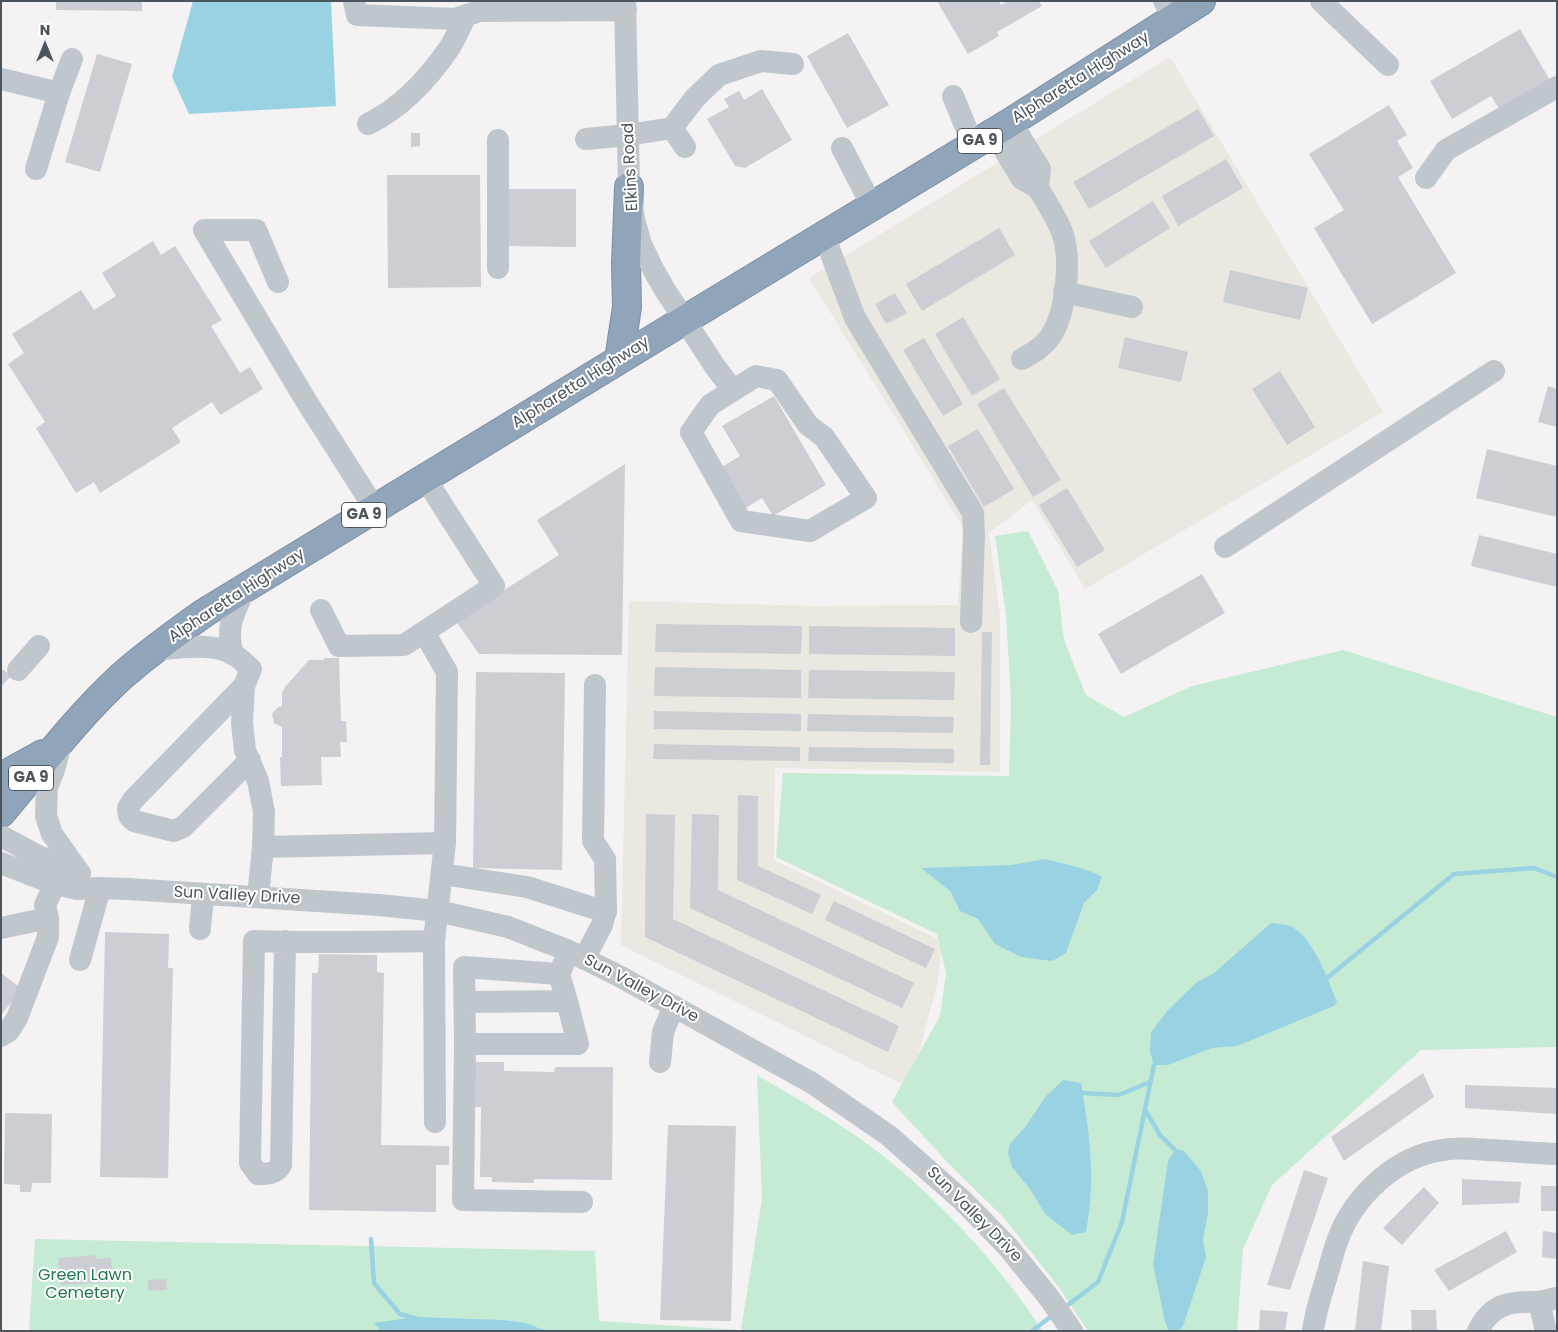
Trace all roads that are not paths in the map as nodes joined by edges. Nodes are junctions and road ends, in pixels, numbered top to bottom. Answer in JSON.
{"nodes":[{"id":1,"x":354,"y":1,"type":"edge"},
{"id":2,"x":1201,"y":1,"type":"edge"},
{"id":3,"x":1322,"y":2,"type":"edge"},
{"id":4,"x":625,"y":6,"type":"edge"},
{"id":5,"x":1169,"y":10,"type":"edge"},
{"id":6,"x":466,"y":15,"type":"junction"},
{"id":7,"x":72,"y":59,"type":"dead end"},
{"id":8,"x":793,"y":64,"type":"dead end"},
{"id":9,"x":1388,"y":65,"type":"dead end"},
{"id":10,"x":1,"y":79,"type":"edge"},
{"id":11,"x":1557,"y":87,"type":"edge"},
{"id":12,"x":59,"y":93,"type":"junction"},
{"id":13,"x":953,"y":96,"type":"dead end"},
{"id":14,"x":368,"y":124,"type":"dead end"},
{"id":15,"x":672,"y":128,"type":"junction"},
{"id":16,"x":992,"y":133,"type":"junction"},
{"id":17,"x":628,"y":135,"type":"junction"},
{"id":18,"x":586,"y":139,"type":"dead end"},
{"id":19,"x":498,"y":140,"type":"dead end"},
{"id":20,"x":685,"y":147,"type":"dead end"},
{"id":21,"x":842,"y":148,"type":"dead end"},
{"id":22,"x":36,"y":169,"type":"dead end"},
{"id":23,"x":1426,"y":178,"type":"dead end"},
{"id":24,"x":629,"y":186,"type":"junction"},
{"id":25,"x":872,"y":206,"type":"junction"},
{"id":26,"x":824,"y":235,"type":"junction"},
{"id":27,"x":498,"y":268,"type":"dead end"},
{"id":28,"x":278,"y":282,"type":"dead end"},
{"id":29,"x":1064,"y":292,"type":"junction"},
{"id":30,"x":1132,"y":307,"type":"dead end"},
{"id":31,"x":685,"y":319,"type":"junction"},
{"id":32,"x":619,"y":360,"type":"junction"},
{"id":33,"x":1022,"y":360,"type":"dead end"},
{"id":34,"x":1494,"y":371,"type":"dead end"},
{"id":35,"x":733,"y":390,"type":"junction"},
{"id":36,"x":425,"y":478,"type":"junction"},
{"id":37,"x":375,"y":509,"type":"junction"},
{"id":38,"x":1225,"y":547,"type":"dead end"},
{"id":39,"x":246,"y":587,"type":"junction"},
{"id":40,"x":321,"y":610,"type":"dead end"},
{"id":41,"x":971,"y":622,"type":"dead end"},
{"id":42,"x":424,"y":632,"type":"junction"},
{"id":43,"x":39,"y":646,"type":"dead end"},
{"id":44,"x":154,"y":650,"type":"junction"},
{"id":45,"x":232,"y":654,"type":"junction"},
{"id":46,"x":18,"y":670,"type":"dead end"},
{"id":47,"x":595,"y":685,"type":"dead end"},
{"id":48,"x":244,"y":686,"type":"junction"},
{"id":49,"x":61,"y":743,"type":"junction"},
{"id":50,"x":250,"y":760,"type":"junction"},
{"id":51,"x":1,"y":777,"type":"edge"},
{"id":52,"x":1,"y":813,"type":"edge"},
{"id":53,"x":1,"y":836,"type":"edge"},
{"id":54,"x":445,"y":843,"type":"junction"},
{"id":55,"x":263,"y":847,"type":"junction"},
{"id":56,"x":1,"y":864,"type":"edge"},
{"id":57,"x":78,"y":872,"type":"junction"},
{"id":58,"x":442,"y":874,"type":"junction"},
{"id":59,"x":55,"y":884,"type":"junction"},
{"id":60,"x":100,"y":888,"type":"junction"},
{"id":61,"x":203,"y":894,"type":"junction"},
{"id":62,"x":258,"y":897,"type":"junction"},
{"id":63,"x":438,"y":911,"type":"junction"},
{"id":64,"x":606,"y":912,"type":"junction"},
{"id":65,"x":48,"y":918,"type":"junction"},
{"id":66,"x":1,"y":928,"type":"edge"},
{"id":67,"x":200,"y":928,"type":"dead end"},
{"id":68,"x":285,"y":941,"type":"junction"},
{"id":69,"x":434,"y":942,"type":"junction"},
{"id":70,"x":577,"y":955,"type":"junction"},
{"id":71,"x":80,"y":960,"type":"dead end"},
{"id":72,"x":558,"y":974,"type":"junction"},
{"id":73,"x":567,"y":1001,"type":"junction"},
{"id":74,"x":465,"y":1002,"type":"junction"},
{"id":75,"x":674,"y":1006,"type":"junction"},
{"id":76,"x":1,"y":1036,"type":"edge"},
{"id":77,"x":465,"y":1044,"type":"junction"},
{"id":78,"x":660,"y":1062,"type":"dead end"},
{"id":79,"x":435,"y":1122,"type":"dead end"},
{"id":80,"x":1557,"y":1154,"type":"edge"},
{"id":81,"x":582,"y":1202,"type":"dead end"},
{"id":82,"x":1548,"y":1300,"type":"edge"},
{"id":83,"x":1072,"y":1331,"type":"edge"},
{"id":84,"x":1313,"y":1331,"type":"edge"},
{"id":85,"x":1478,"y":1331,"type":"edge"},
{"id":86,"x":1546,"y":1331,"type":"edge"}],
"edges":[{"from":1,"to":6,"type":"street"},
{"from":2,"to":5,"type":"highway","name":"Alpharetta Highway","number":"GA 9"},
{"from":3,"to":9,"type":"street"},
{"from":4,"to":6,"type":"street"},
{"from":4,"to":17,"type":"street","name":"Elkins Road"},
{"from":5,"to":16,"type":"highway","name":"Alpharetta Highway","number":"GA 9"},
{"from":6,"to":14,"type":"street"},
{"from":7,"to":12,"type":"street"},
{"from":8,"to":15,"type":"street"},
{"from":10,"to":12,"type":"street"},
{"from":11,"to":23,"type":"street"},
{"from":12,"to":22,"type":"street"},
{"from":13,"to":16,"type":"street"},
{"from":15,"to":17,"type":"street"},
{"from":15,"to":20,"type":"street"},
{"from":16,"to":25,"type":"highway","name":"Alpharetta Highway","number":"GA 9"},
{"from":16,"to":29,"type":"street"},
{"from":17,"to":18,"type":"street"},
{"from":17,"to":24,"type":"street","name":"Elkins Road"},
{"from":19,"to":27,"type":"street"},
{"from":21,"to":25,"type":"street"},
{"from":24,"to":31,"type":"street","name":"Elkins Road"},
{"from":24,"to":32,"type":"highway"},
{"from":25,"to":26,"type":"highway","name":"Alpharetta Highway","number":"GA 9"},
{"from":26,"to":31,"type":"highway","name":"Alpharetta Highway","number":"GA 9"},
{"from":26,"to":41,"type":"street"},
{"from":28,"to":37,"type":"street"},
{"from":29,"to":30,"type":"street"},
{"from":29,"to":33,"type":"street"},
{"from":31,"to":32,"type":"highway","name":"Alpharetta Highway","number":"GA 9"},
{"from":31,"to":35,"type":"street","name":"Elkins Road"},
{"from":32,"to":36,"type":"highway","name":"Alpharetta Highway","number":"GA 9"},
{"from":34,"to":38,"type":"street"},
{"from":35,"to":35,"type":"street"},
{"from":36,"to":37,"type":"highway","name":"Alpharetta Highway","number":"GA 9"},
{"from":36,"to":42,"type":"street"},
{"from":37,"to":39,"type":"highway","name":"Alpharetta Highway","number":"GA 9"},
{"from":39,"to":44,"type":"highway","name":"Alpharetta Highway","number":"GA 9"},
{"from":39,"to":45,"type":"street"},
{"from":40,"to":42,"type":"street"},
{"from":42,"to":54,"type":"street"},
{"from":43,"to":46,"type":"street"},
{"from":44,"to":45,"type":"street"},
{"from":44,"to":49,"type":"highway","name":"Alpharetta Highway","number":"GA 9"},
{"from":45,"to":48,"type":"street"},
{"from":47,"to":64,"type":"street"},
{"from":48,"to":50,"type":"street"},
{"from":48,"to":50,"type":"street"},
{"from":49,"to":51,"type":"highway"},
{"from":49,"to":52,"type":"highway","name":"Alpharetta Highway","number":"GA 9"},
{"from":49,"to":57,"type":"street"},
{"from":50,"to":55,"type":"street"},
{"from":53,"to":57,"type":"street"},
{"from":54,"to":55,"type":"street"},
{"from":54,"to":58,"type":"street"},
{"from":55,"to":62,"type":"street"},
{"from":56,"to":59,"type":"street","name":"Sun Valley Drive"},
{"from":57,"to":60,"type":"street"},
{"from":58,"to":63,"type":"street"},
{"from":58,"to":64,"type":"street"},
{"from":59,"to":60,"type":"street","name":"Sun Valley Drive"},
{"from":59,"to":65,"type":"street"},
{"from":60,"to":61,"type":"street","name":"Sun Valley Drive"},
{"from":60,"to":71,"type":"street"},
{"from":61,"to":62,"type":"street","name":"Sun Valley Drive"},
{"from":61,"to":67,"type":"street"},
{"from":62,"to":63,"type":"street","name":"Sun Valley Drive"},
{"from":63,"to":69,"type":"street"},
{"from":63,"to":70,"type":"street","name":"Sun Valley Drive"},
{"from":64,"to":70,"type":"street"},
{"from":65,"to":66,"type":"street"},
{"from":65,"to":76,"type":"street"},
{"from":68,"to":68,"type":"street"},
{"from":68,"to":69,"type":"street"},
{"from":69,"to":79,"type":"street"},
{"from":70,"to":72,"type":"street"},
{"from":70,"to":75,"type":"street","name":"Sun Valley Drive"},
{"from":72,"to":73,"type":"street"},
{"from":72,"to":74,"type":"street"},
{"from":73,"to":74,"type":"street"},
{"from":73,"to":77,"type":"street"},
{"from":74,"to":77,"type":"street"},
{"from":75,"to":78,"type":"street"},
{"from":75,"to":83,"type":"street","name":"Sun Valley Drive"},
{"from":77,"to":81,"type":"street"},
{"from":80,"to":84,"type":"street"},
{"from":82,"to":85,"type":"street"},
{"from":82,"to":86,"type":"street"}]}
